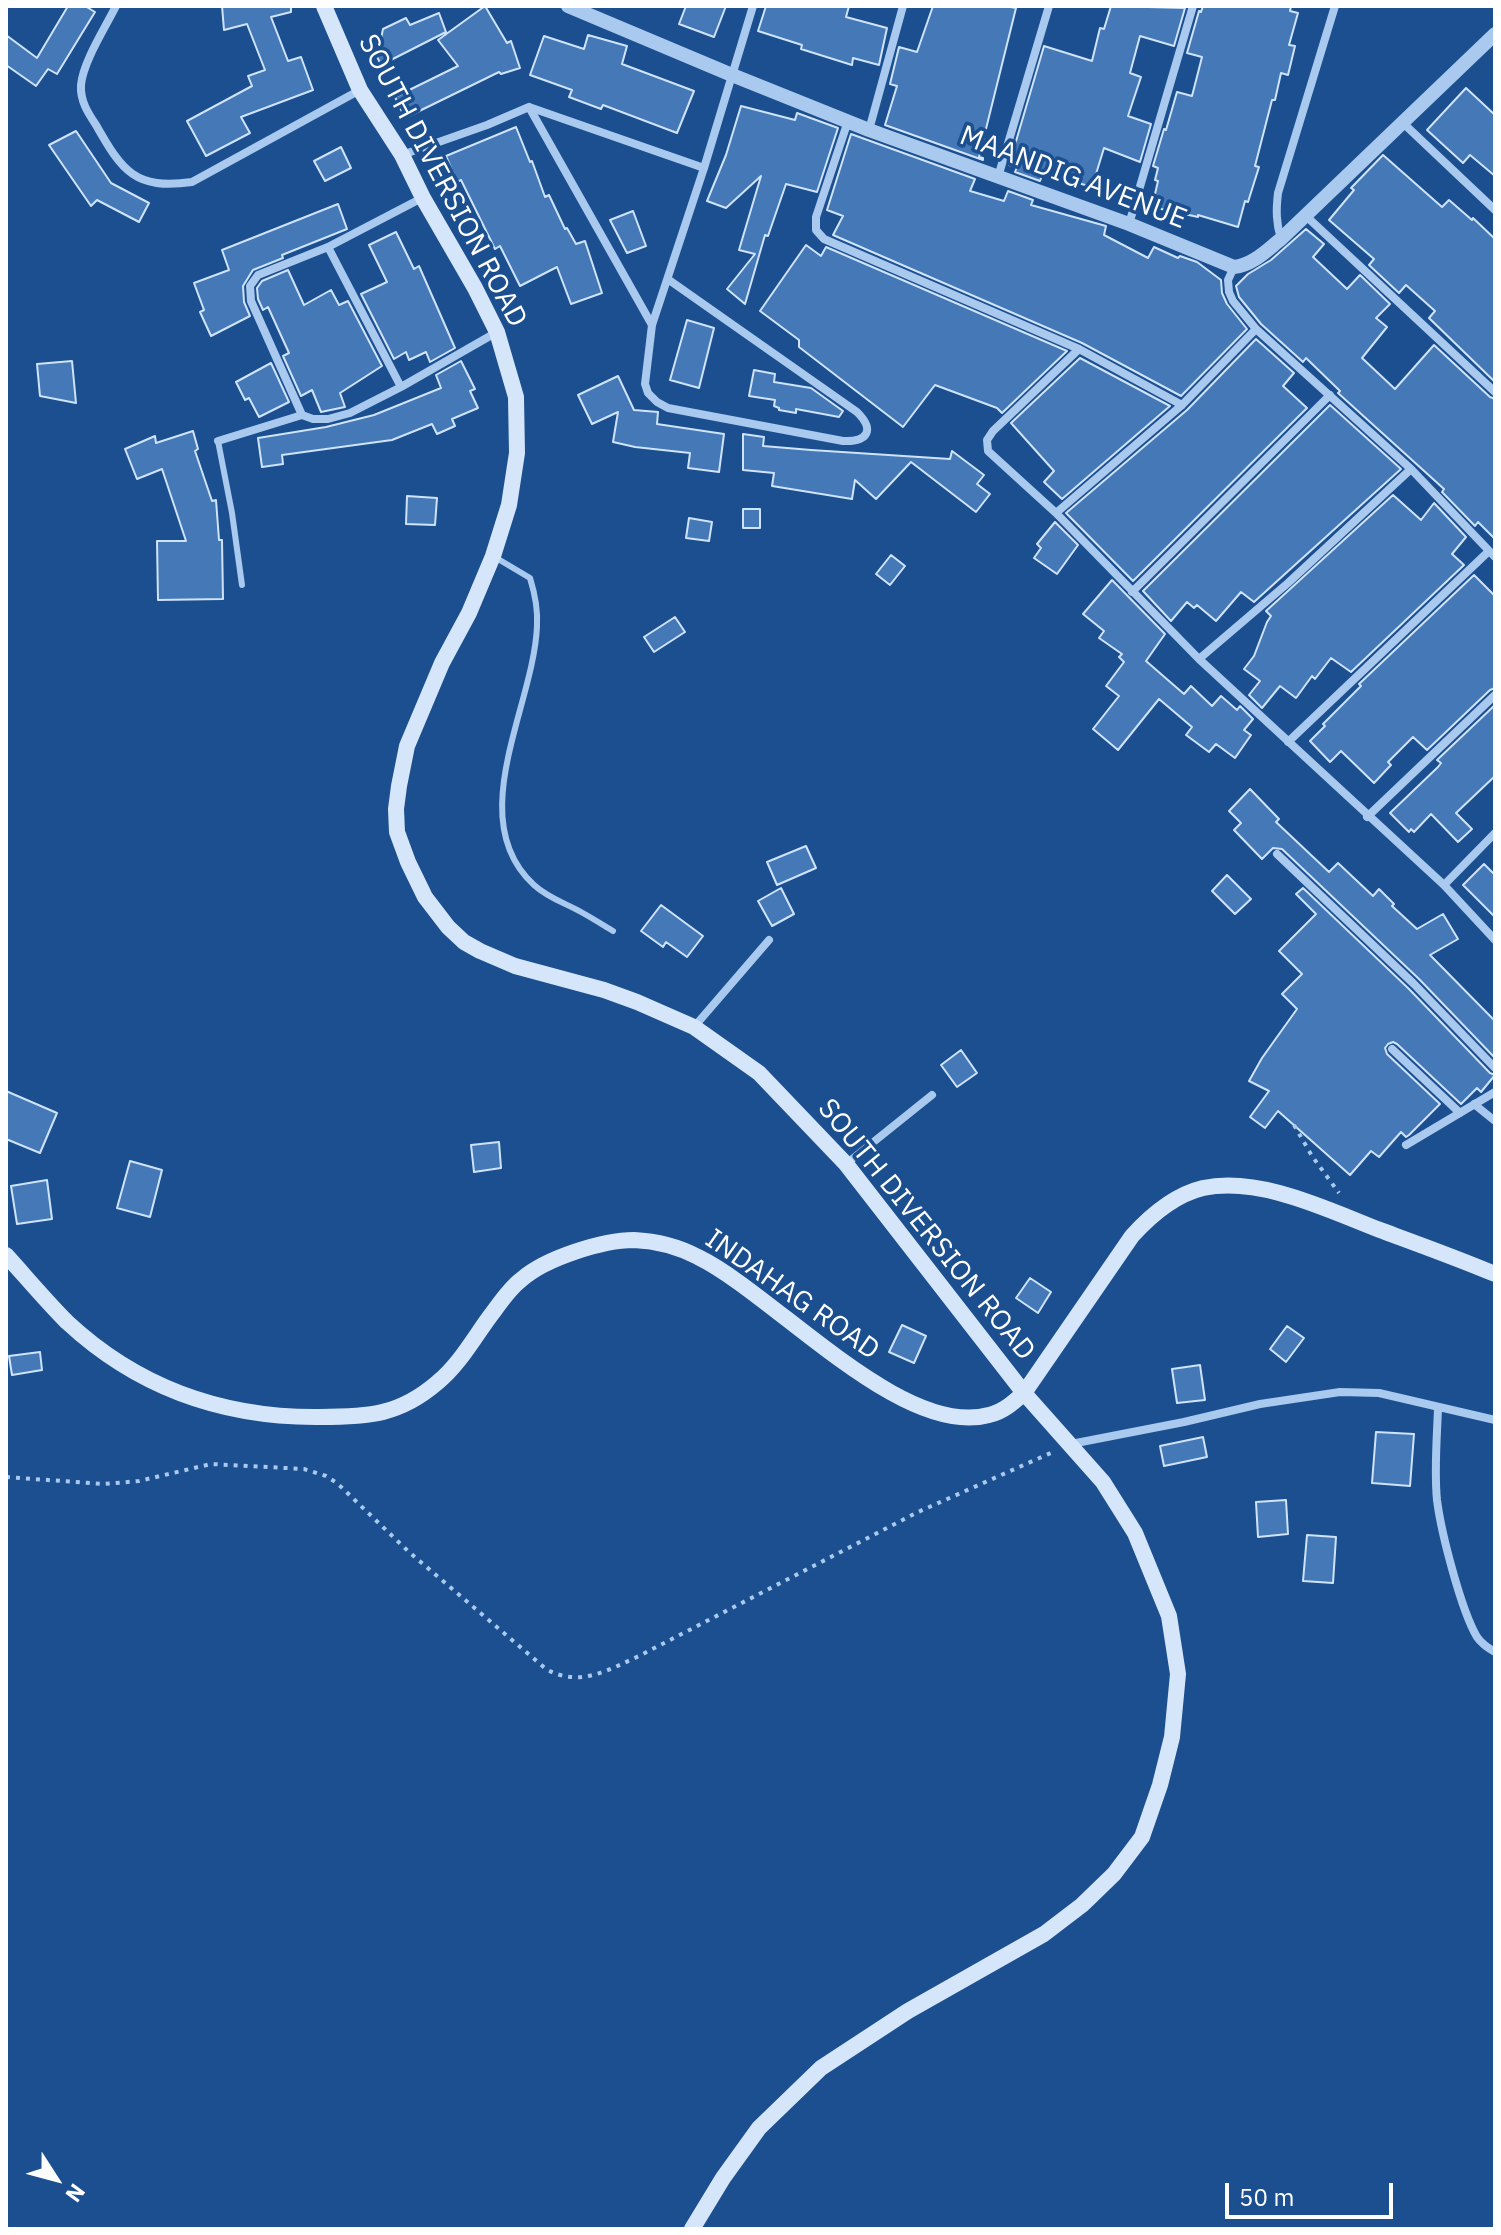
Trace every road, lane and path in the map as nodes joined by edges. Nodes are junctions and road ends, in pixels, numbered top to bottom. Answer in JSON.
{"nodes":[{"id":1,"x":116,"y":6,"type":"edge"},
{"id":2,"x":324,"y":6,"type":"edge"},
{"id":3,"x":568,"y":6,"type":"edge"},
{"id":4,"x":753,"y":6,"type":"edge"},
{"id":5,"x":903,"y":6,"type":"edge"},
{"id":6,"x":1049,"y":6,"type":"edge"},
{"id":7,"x":1193,"y":6,"type":"edge"},
{"id":8,"x":1335,"y":6,"type":"edge"},
{"id":9,"x":1495,"y":34,"type":"edge"},
{"id":10,"x":732,"y":75,"type":"junction"},
{"id":11,"x":360,"y":90,"type":"junction"},
{"id":12,"x":529,"y":107,"type":"junction"},
{"id":13,"x":848,"y":121,"type":"junction"},
{"id":14,"x":1403,"y":123,"type":"junction"},
{"id":15,"x":869,"y":130,"type":"junction"},
{"id":16,"x":402,"y":155,"type":"junction"},
{"id":17,"x":704,"y":168,"type":"junction"},
{"id":18,"x":998,"y":177,"type":"junction"},
{"id":19,"x":423,"y":198,"type":"junction"},
{"id":20,"x":1495,"y":210,"type":"edge"},
{"id":21,"x":1306,"y":216,"type":"junction"},
{"id":22,"x":1129,"y":224,"type":"junction"},
{"id":23,"x":1281,"y":239,"type":"junction"},
{"id":24,"x":328,"y":247,"type":"junction"},
{"id":25,"x":1234,"y":267,"type":"junction"},
{"id":26,"x":669,"y":280,"type":"junction"},
{"id":27,"x":652,"y":325,"type":"junction"},
{"id":28,"x":1256,"y":329,"type":"junction"},
{"id":29,"x":497,"y":332,"type":"junction"},
{"id":30,"x":1079,"y":349,"type":"junction"},
{"id":31,"x":401,"y":387,"type":"junction"},
{"id":32,"x":1495,"y":392,"type":"edge"},
{"id":33,"x":1330,"y":395,"type":"junction"},
{"id":34,"x":1182,"y":405,"type":"junction"},
{"id":35,"x":302,"y":415,"type":"junction"},
{"id":36,"x":218,"y":441,"type":"joint"},
{"id":37,"x":1411,"y":469,"type":"junction"},
{"id":38,"x":1056,"y":513,"type":"junction"},
{"id":39,"x":1492,"y":554,"type":"edge"},
{"id":40,"x":493,"y":556,"type":"junction"},
{"id":41,"x":242,"y":585,"type":"dead end"},
{"id":42,"x":1132,"y":592,"type":"junction"},
{"id":43,"x":1199,"y":659,"type":"junction"},
{"id":44,"x":1495,"y":695,"type":"edge"},
{"id":45,"x":1288,"y":742,"type":"junction"},
{"id":46,"x":1367,"y":817,"type":"junction"},
{"id":47,"x":1495,"y":833,"type":"edge"},
{"id":48,"x":1277,"y":854,"type":"dead end"},
{"id":49,"x":1444,"y":885,"type":"junction"},
{"id":50,"x":613,"y":931,"type":"dead end"},
{"id":51,"x":769,"y":940,"type":"dead end"},
{"id":52,"x":1495,"y":940,"type":"edge"},
{"id":53,"x":694,"y":1027,"type":"junction"},
{"id":54,"x":1392,"y":1049,"type":"dead end"},
{"id":55,"x":1495,"y":1068,"type":"edge"},
{"id":56,"x":1495,"y":1092,"type":"edge"},
{"id":57,"x":932,"y":1095,"type":"dead end"},
{"id":58,"x":1474,"y":1104,"type":"junction"},
{"id":59,"x":1460,"y":1113,"type":"junction"},
{"id":60,"x":1495,"y":1121,"type":"edge"},
{"id":61,"x":1294,"y":1125,"type":"dead end"},
{"id":62,"x":1406,"y":1145,"type":"dead end"},
{"id":63,"x":846,"y":1164,"type":"junction"},
{"id":64,"x":1364,"y":1224,"type":"junction"},
{"id":65,"x":6,"y":1255,"type":"edge"},
{"id":66,"x":1495,"y":1274,"type":"edge"},
{"id":67,"x":1024,"y":1393,"type":"junction"},
{"id":68,"x":1438,"y":1408,"type":"junction"},
{"id":69,"x":1495,"y":1420,"type":"edge"},
{"id":70,"x":1071,"y":1444,"type":"junction"},
{"id":71,"x":6,"y":1477,"type":"edge"},
{"id":72,"x":1495,"y":1652,"type":"edge"},
{"id":73,"x":692,"y":2229,"type":"edge"}],
"edges":[{"from":1,"to":11,"type":"street"},
{"from":2,"to":11,"type":"main road","name":"SOUTH DIVERSION ROAD"},
{"from":3,"to":10,"type":"street","name":"MAANDIG AVENUE"},
{"from":4,"to":10,"type":"street"},
{"from":5,"to":15,"type":"street"},
{"from":6,"to":18,"type":"street"},
{"from":7,"to":22,"type":"street"},
{"from":8,"to":23,"type":"street"},
{"from":9,"to":14,"type":"street"},
{"from":10,"to":13,"type":"street","name":"MAANDIG AVENUE"},
{"from":10,"to":17,"type":"street"},
{"from":11,"to":16,"type":"main road","name":"SOUTH DIVERSION ROAD"},
{"from":12,"to":16,"type":"street"},
{"from":12,"to":17,"type":"street"},
{"from":12,"to":27,"type":"street"},
{"from":13,"to":15,"type":"street","name":"MAANDIG AVENUE"},
{"from":13,"to":30,"type":"street"},
{"from":14,"to":20,"type":"street"},
{"from":14,"to":21,"type":"street"},
{"from":15,"to":18,"type":"street","name":"MAANDIG AVENUE"},
{"from":16,"to":19,"type":"main road","name":"SOUTH DIVERSION ROAD"},
{"from":17,"to":26,"type":"street"},
{"from":18,"to":22,"type":"street","name":"MAANDIG AVENUE"},
{"from":19,"to":24,"type":"street"},
{"from":19,"to":29,"type":"main road","name":"SOUTH DIVERSION ROAD"},
{"from":21,"to":23,"type":"street"},
{"from":21,"to":32,"type":"street"},
{"from":22,"to":25,"type":"street","name":"MAANDIG AVENUE"},
{"from":23,"to":25,"type":"street"},
{"from":24,"to":31,"type":"street"},
{"from":24,"to":35,"type":"street"},
{"from":25,"to":28,"type":"street"},
{"from":26,"to":27,"type":"street"},
{"from":26,"to":27,"type":"street"},
{"from":28,"to":33,"type":"street"},
{"from":28,"to":34,"type":"street"},
{"from":29,"to":31,"type":"street"},
{"from":29,"to":40,"type":"main road","name":"SOUTH DIVERSION ROAD"},
{"from":30,"to":34,"type":"street"},
{"from":30,"to":38,"type":"street"},
{"from":31,"to":35,"type":"street"},
{"from":33,"to":37,"type":"street"},
{"from":33,"to":42,"type":"street"},
{"from":34,"to":38,"type":"street"},
{"from":35,"to":36,"type":"street"},
{"from":36,"to":41,"type":"lane"},
{"from":37,"to":39,"type":"street"},
{"from":37,"to":43,"type":"street"},
{"from":38,"to":42,"type":"street"},
{"from":39,"to":45,"type":"street"},
{"from":40,"to":50,"type":"lane"},
{"from":40,"to":53,"type":"main road","name":"SOUTH DIVERSION ROAD"},
{"from":42,"to":43,"type":"street"},
{"from":43,"to":45,"type":"street"},
{"from":44,"to":46,"type":"street"},
{"from":45,"to":46,"type":"street"},
{"from":46,"to":49,"type":"street"},
{"from":47,"to":49,"type":"street"},
{"from":48,"to":55,"type":"street"},
{"from":49,"to":52,"type":"street"},
{"from":51,"to":53,"type":"street"},
{"from":53,"to":63,"type":"main road","name":"SOUTH DIVERSION ROAD"},
{"from":54,"to":59,"type":"street"},
{"from":56,"to":58,"type":"street"},
{"from":57,"to":63,"type":"street"},
{"from":58,"to":59,"type":"street"},
{"from":58,"to":60,"type":"street"},
{"from":59,"to":62,"type":"street"},
{"from":61,"to":64,"type":"path"},
{"from":63,"to":67,"type":"main road","name":"SOUTH DIVERSION ROAD"},
{"from":64,"to":66,"type":"main road","name":"INDAHAG ROAD"},
{"from":64,"to":67,"type":"main road","name":"INDAHAG ROAD"},
{"from":65,"to":67,"type":"main road","name":"INDAHAG ROAD"},
{"from":67,"to":70,"type":"main road","name":"SOUTH DIVERSION ROAD"},
{"from":68,"to":69,"type":"street"},
{"from":68,"to":70,"type":"street"},
{"from":68,"to":72,"type":"street"},
{"from":70,"to":71,"type":"path"},
{"from":70,"to":73,"type":"main road","name":"SOUTH DIVERSION ROAD"}]}
